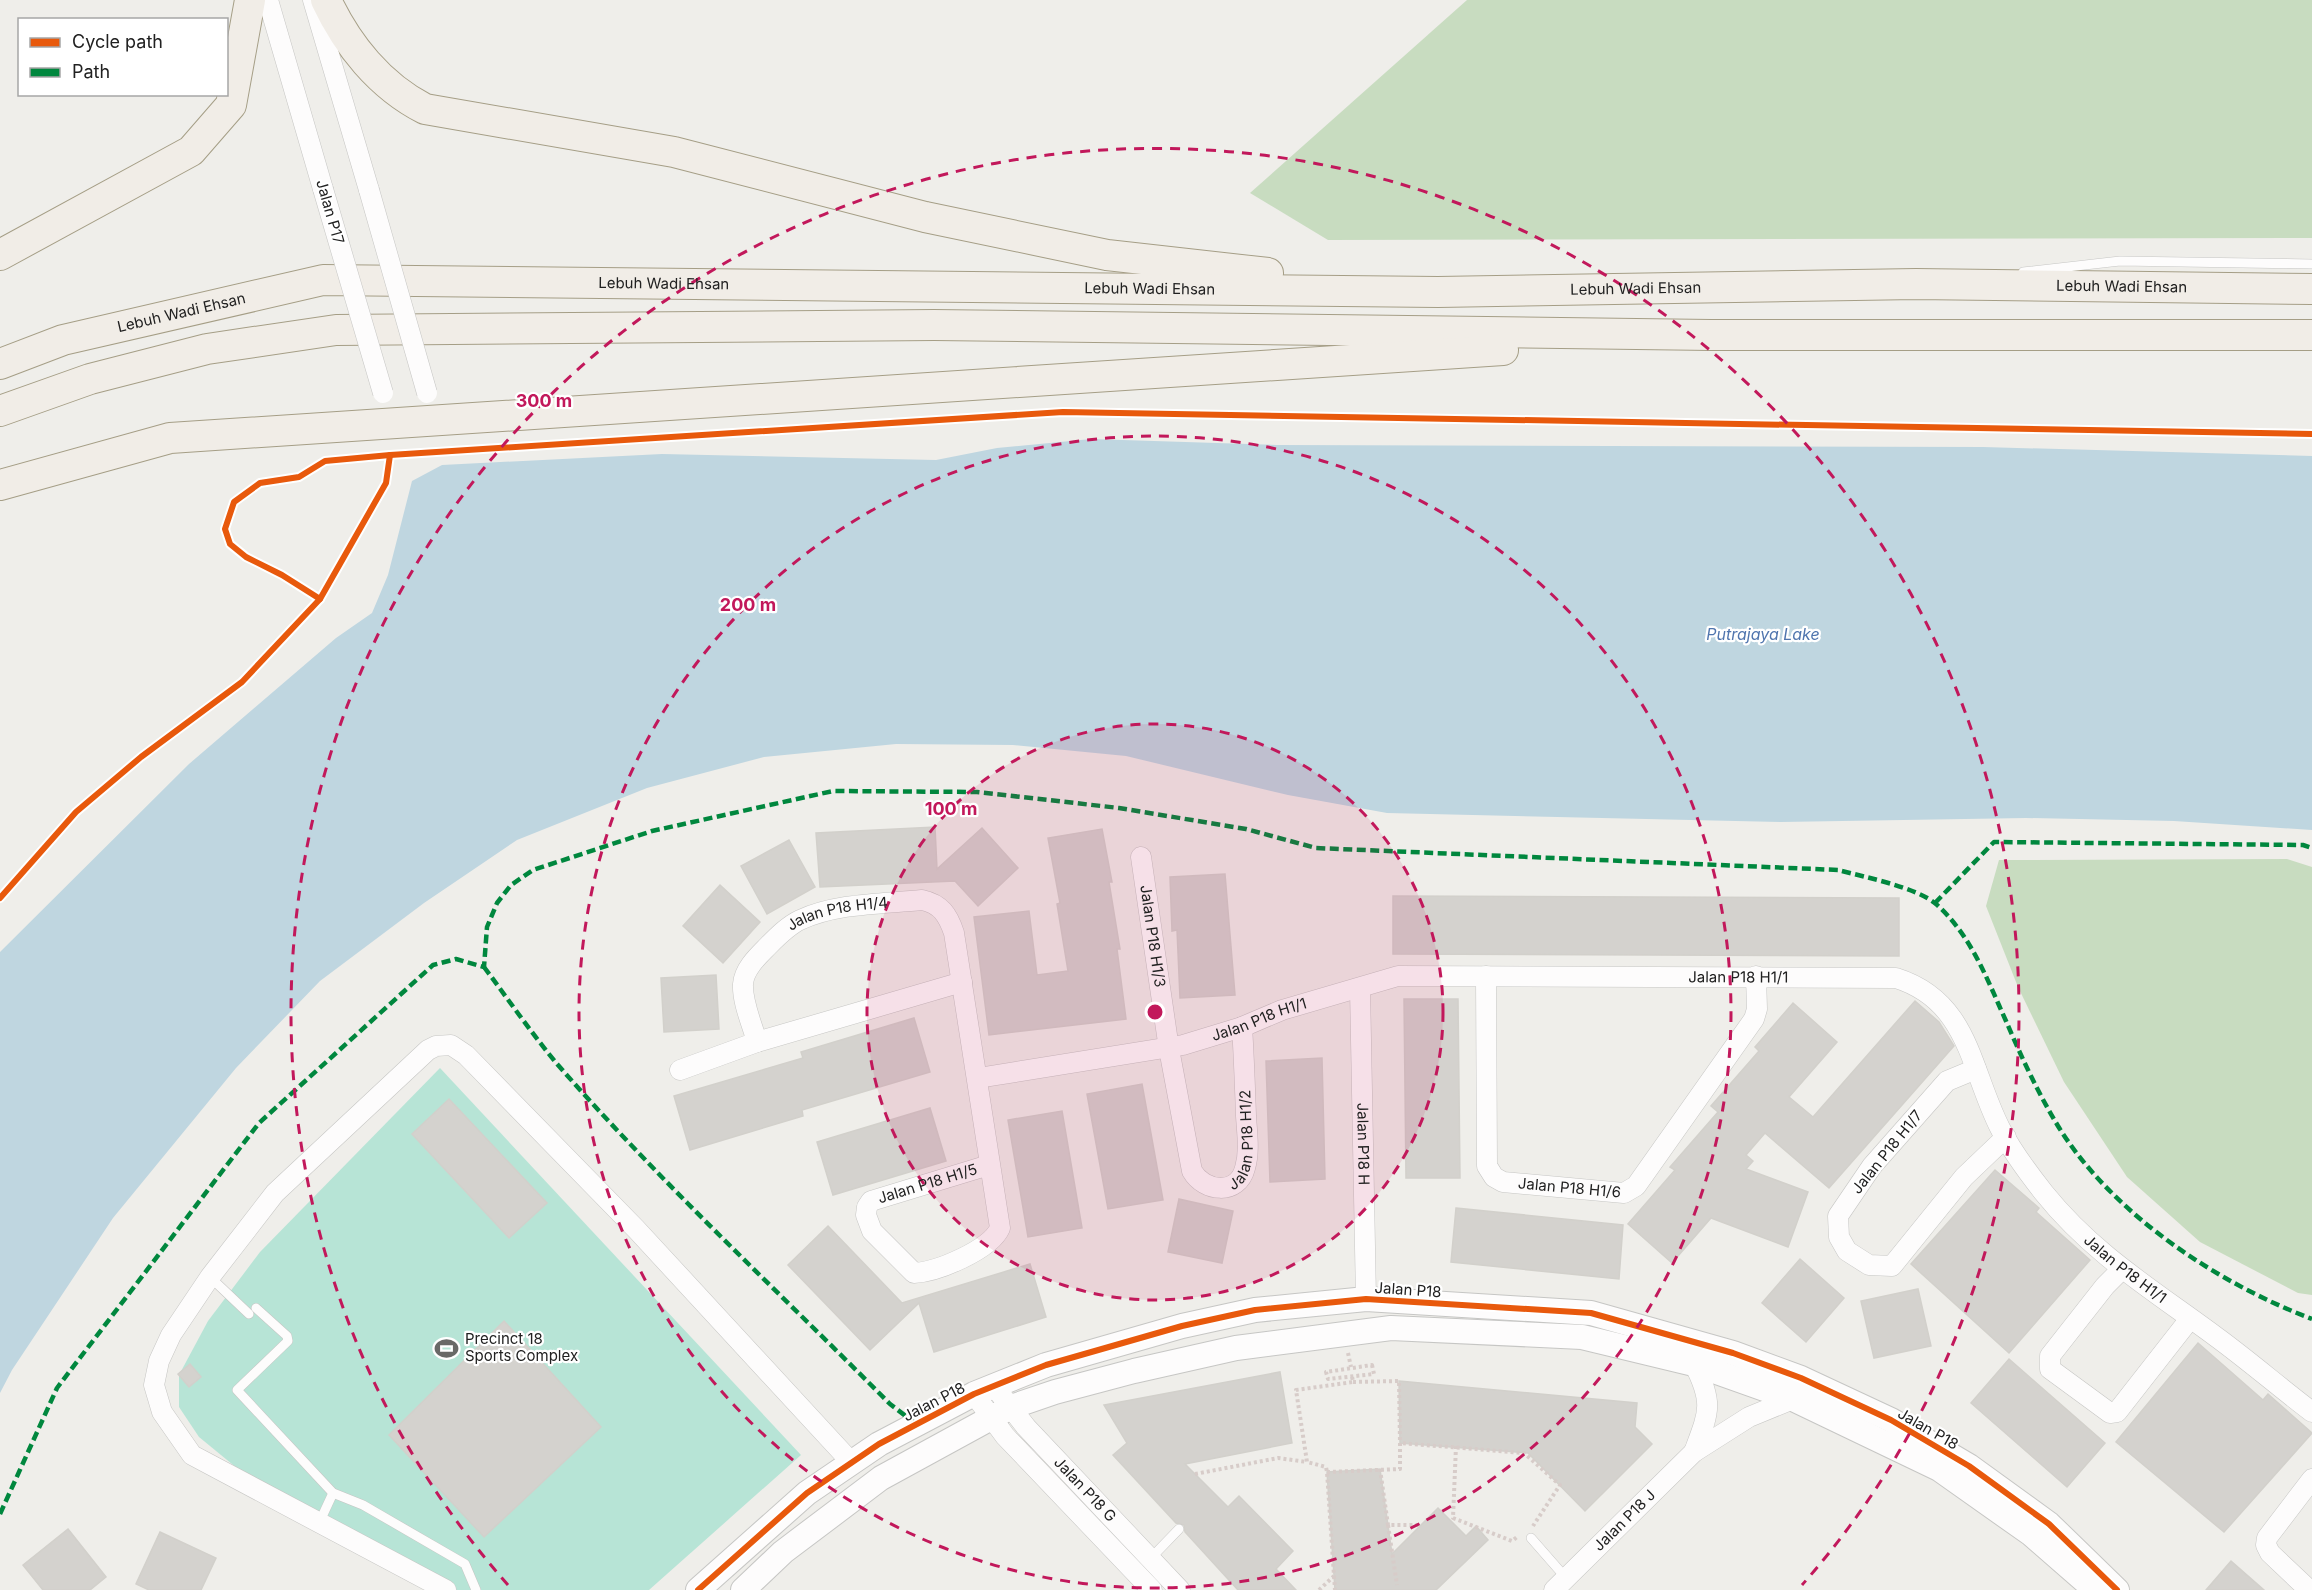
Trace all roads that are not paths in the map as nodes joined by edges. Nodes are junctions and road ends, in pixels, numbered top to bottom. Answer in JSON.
{"nodes":[{"id":1,"x":250,"y":0,"type":"edge"},
{"id":2,"x":268,"y":0,"type":"edge"},
{"id":3,"x":313,"y":0,"type":"edge"},
{"id":4,"x":326,"y":0,"type":"edge"},
{"id":5,"x":0,"y":255,"type":"edge"},
{"id":6,"x":2312,"y":264,"type":"edge"},
{"id":7,"x":1916,"y":284,"type":"junction"},
{"id":8,"x":2312,"y":289,"type":"edge"},
{"id":9,"x":1438,"y":292,"type":"junction"},
{"id":10,"x":2179,"y":334,"type":"junction"},
{"id":11,"x":1711,"y":335,"type":"junction"},
{"id":12,"x":2312,"y":335,"type":"edge"},
{"id":13,"x":2312,"y":349,"type":"edge"},
{"id":14,"x":0,"y":364,"type":"edge"},
{"id":15,"x":0,"y":411,"type":"edge"},
{"id":16,"x":438,"y":422,"type":"junction"},
{"id":17,"x":391,"y":424,"type":"junction"},
{"id":18,"x":0,"y":484,"type":"edge"},
{"id":19,"x":1141,"y":857,"type":"dead end"},
{"id":20,"x":1486,"y":976,"type":"junction"},
{"id":21,"x":1756,"y":976,"type":"junction"},
{"id":22,"x":962,"y":982,"type":"junction"},
{"id":23,"x":1360,"y":988,"type":"junction"},
{"id":24,"x":1242,"y":1028,"type":"junction"},
{"id":25,"x":757,"y":1042,"type":"junction"},
{"id":26,"x":1169,"y":1048,"type":"junction"},
{"id":27,"x":1976,"y":1068,"type":"junction"},
{"id":28,"x":680,"y":1070,"type":"dead end"},
{"id":29,"x":978,"y":1078,"type":"junction"},
{"id":30,"x":2006,"y":1137,"type":"junction"},
{"id":31,"x":989,"y":1165,"type":"junction"},
{"id":32,"x":2121,"y":1270,"type":"junction"},
{"id":33,"x":210,"y":1277,"type":"junction"},
{"id":34,"x":1366,"y":1299,"type":"junction"},
{"id":35,"x":2189,"y":1320,"type":"junction"},
{"id":36,"x":1694,"y":1364,"type":"junction"},
{"id":37,"x":984,"y":1390,"type":"junction"},
{"id":38,"x":1793,"y":1399,"type":"junction"},
{"id":39,"x":1001,"y":1412,"type":"junction"},
{"id":40,"x":2312,"y":1412,"type":"edge"},
{"id":41,"x":1694,"y":1452,"type":"junction"},
{"id":42,"x":852,"y":1463,"type":"junction"},
{"id":43,"x":2312,"y":1479,"type":"edge"},
{"id":44,"x":333,"y":1493,"type":"junction"},
{"id":45,"x":320,"y":1521,"type":"junction"},
{"id":46,"x":1179,"y":1529,"type":"dead end"},
{"id":47,"x":1529,"y":1534,"type":"road end"},
{"id":48,"x":1151,"y":1558,"type":"junction"},
{"id":49,"x":1136,"y":1573,"type":"junction"},
{"id":50,"x":1560,"y":1584,"type":"edge"},
{"id":51,"x":446,"y":1590,"type":"edge"},
{"id":52,"x":476,"y":1590,"type":"edge"},
{"id":53,"x":698,"y":1590,"type":"edge"},
{"id":54,"x":743,"y":1590,"type":"edge"},
{"id":55,"x":1152,"y":1590,"type":"edge"},
{"id":56,"x":1180,"y":1590,"type":"edge"},
{"id":57,"x":2095,"y":1590,"type":"edge"},
{"id":58,"x":2117,"y":1590,"type":"edge"},
{"id":59,"x":2309,"y":1590,"type":"edge"}],
"edges":[{"from":1,"to":5,"type":"main road"},
{"from":2,"to":17,"type":"street","name":"Jalan P17","bridge":true},
{"from":3,"to":16,"type":"street","bridge":true},
{"from":4,"to":9,"type":"main road"},
{"from":6,"to":7,"type":"lane"},
{"from":7,"to":8,"type":"main road","name":"Lebuh Wadi Ehsan"},
{"from":7,"to":9,"type":"main road","name":"Lebuh Wadi Ehsan"},
{"from":9,"to":14,"type":"main road","name":"Lebuh Wadi Ehsan"},
{"from":10,"to":11,"type":"main road"},
{"from":10,"to":12,"type":"main road"},
{"from":10,"to":13,"type":"main road"},
{"from":11,"to":15,"type":"main road"},
{"from":11,"to":16,"type":"main road"},
{"from":16,"to":17,"type":"main road"},
{"from":17,"to":18,"type":"main road"},
{"from":19,"to":26,"type":"street","name":"Jalan P18 H1/3"},
{"from":20,"to":21,"type":"street","name":"Jalan P18 H1/1"},
{"from":20,"to":21,"type":"street","name":"Jalan P18 H1/6"},
{"from":20,"to":23,"type":"street","name":"Jalan P18 H1/1"},
{"from":21,"to":27,"type":"street","name":"Jalan P18 H1/1"},
{"from":22,"to":25,"type":"street"},
{"from":22,"to":25,"type":"street","name":"Jalan P18 H1/4"},
{"from":22,"to":29,"type":"street","name":"Jalan P18 H1/4"},
{"from":23,"to":24,"type":"street","name":"Jalan P18 H1/1"},
{"from":23,"to":34,"type":"street","name":"Jalan P18 H"},
{"from":24,"to":26,"type":"street","name":"Jalan P18 H1/1"},
{"from":24,"to":26,"type":"street","name":"Jalan P18 H1/2"},
{"from":25,"to":28,"type":"street"},
{"from":26,"to":29,"type":"street","name":"Jalan P18 H1/1"},
{"from":27,"to":30,"type":"street","name":"Jalan P18 H1/1"},
{"from":27,"to":30,"type":"street","name":"Jalan P18 H1/7"},
{"from":29,"to":31,"type":"street","name":"Jalan P18 H1/5"},
{"from":30,"to":32,"type":"street","name":"Jalan P18 H1/1"},
{"from":31,"to":31,"type":"street","name":"Jalan P18 H1/5"},
{"from":32,"to":35,"type":"street","name":"Jalan P18 H1/1"},
{"from":32,"to":35,"type":"street"},
{"from":33,"to":42,"type":"street"},
{"from":33,"to":44,"type":"lane"},
{"from":33,"to":45,"type":"street"},
{"from":34,"to":37,"type":"street","name":"Jalan P18"},
{"from":34,"to":58,"type":"street","name":"Jalan P18"},
{"from":35,"to":40,"type":"street","name":"Jalan P18 H1/1"},
{"from":36,"to":38,"type":"street","name":"Jalan P18"},
{"from":36,"to":39,"type":"street","name":"Jalan P18"},
{"from":36,"to":41,"type":"street","name":"Jalan P18 J"},
{"from":37,"to":39,"type":"street","name":"Jalan P18 G"},
{"from":37,"to":42,"type":"street","name":"Jalan P18"},
{"from":38,"to":41,"type":"street","name":"Jalan P18 J"},
{"from":38,"to":57,"type":"street","name":"Jalan P18"},
{"from":39,"to":48,"type":"street","name":"Jalan P18 G"},
{"from":39,"to":49,"type":"street","name":"Jalan P18 G"},
{"from":39,"to":54,"type":"street","name":"Jalan P18"},
{"from":41,"to":50,"type":"street","name":"Jalan P18 J"},
{"from":42,"to":53,"type":"street","name":"Jalan P18"},
{"from":43,"to":59,"type":"street"},
{"from":44,"to":45,"type":"lane"},
{"from":44,"to":52,"type":"lane"},
{"from":45,"to":51,"type":"street"},
{"from":46,"to":48,"type":"lane"},
{"from":47,"to":50,"type":"lane"},
{"from":48,"to":49,"type":"lane"},
{"from":48,"to":56,"type":"street","name":"Jalan P18 G"},
{"from":49,"to":55,"type":"street","name":"Jalan P18 G"}]}
